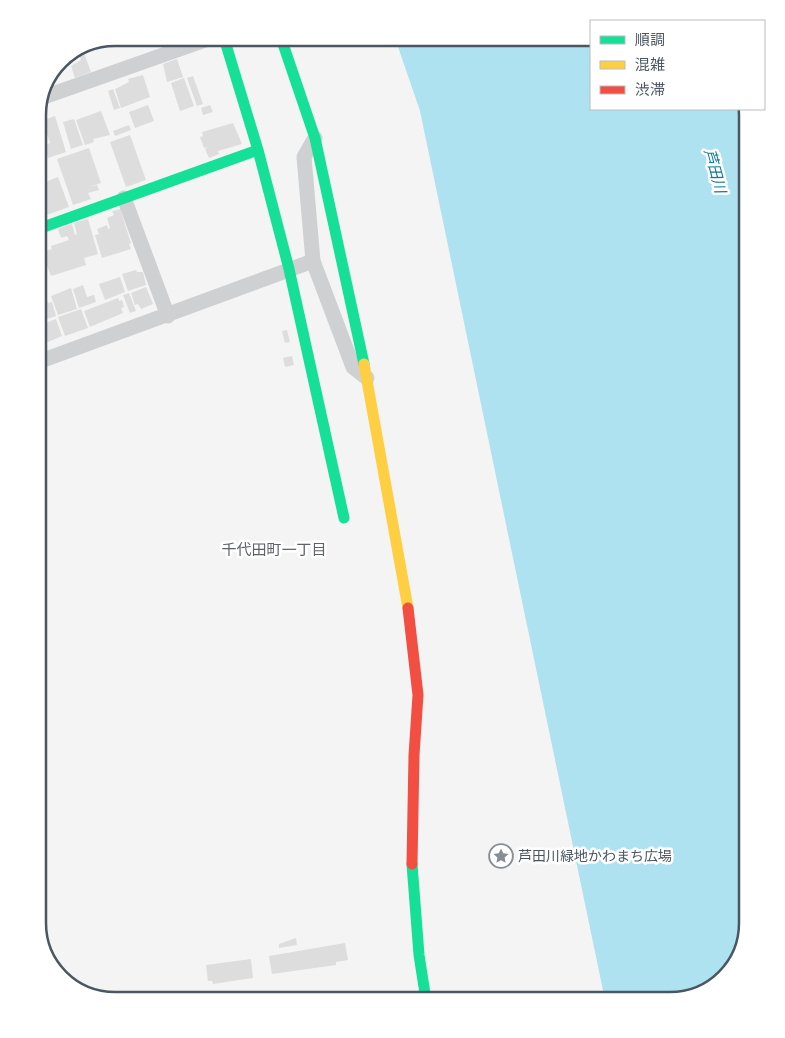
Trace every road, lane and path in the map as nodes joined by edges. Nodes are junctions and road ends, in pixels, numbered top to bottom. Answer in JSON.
{"nodes":[{"id":1,"x":188,"y":46,"type":"edge"},
{"id":2,"x":226,"y":46,"type":"edge"},
{"id":3,"x":284,"y":46,"type":"edge"},
{"id":4,"x":50,"y":95,"type":"edge"},
{"id":5,"x":314,"y":138,"type":"junction"},
{"id":6,"x":258,"y":150,"type":"junction"},
{"id":7,"x":124,"y":198,"type":"junction"},
{"id":8,"x":46,"y":226,"type":"edge"},
{"id":9,"x":313,"y":261,"type":"junction"},
{"id":10,"x":289,"y":269,"type":"junction"},
{"id":11,"x":168,"y":316,"type":"junction"},
{"id":12,"x":46,"y":359,"type":"edge"},
{"id":13,"x":367,"y":378,"type":"junction"},
{"id":14,"x":344,"y":518,"type":"dead end"},
{"id":15,"x":425,"y":992,"type":"edge"}],
"edges":[{"from":1,"to":4,"type":"street"},
{"from":2,"to":6,"type":"street"},
{"from":3,"to":5,"type":"street"},
{"from":5,"to":9,"type":"street"},
{"from":5,"to":13,"type":"street"},
{"from":6,"to":7,"type":"street"},
{"from":6,"to":10,"type":"street"},
{"from":7,"to":8,"type":"street"},
{"from":7,"to":11,"type":"street"},
{"from":9,"to":10,"type":"street"},
{"from":9,"to":13,"type":"street"},
{"from":10,"to":11,"type":"street"},
{"from":10,"to":14,"type":"street"},
{"from":11,"to":12,"type":"street"},
{"from":13,"to":15,"type":"street"}]}
